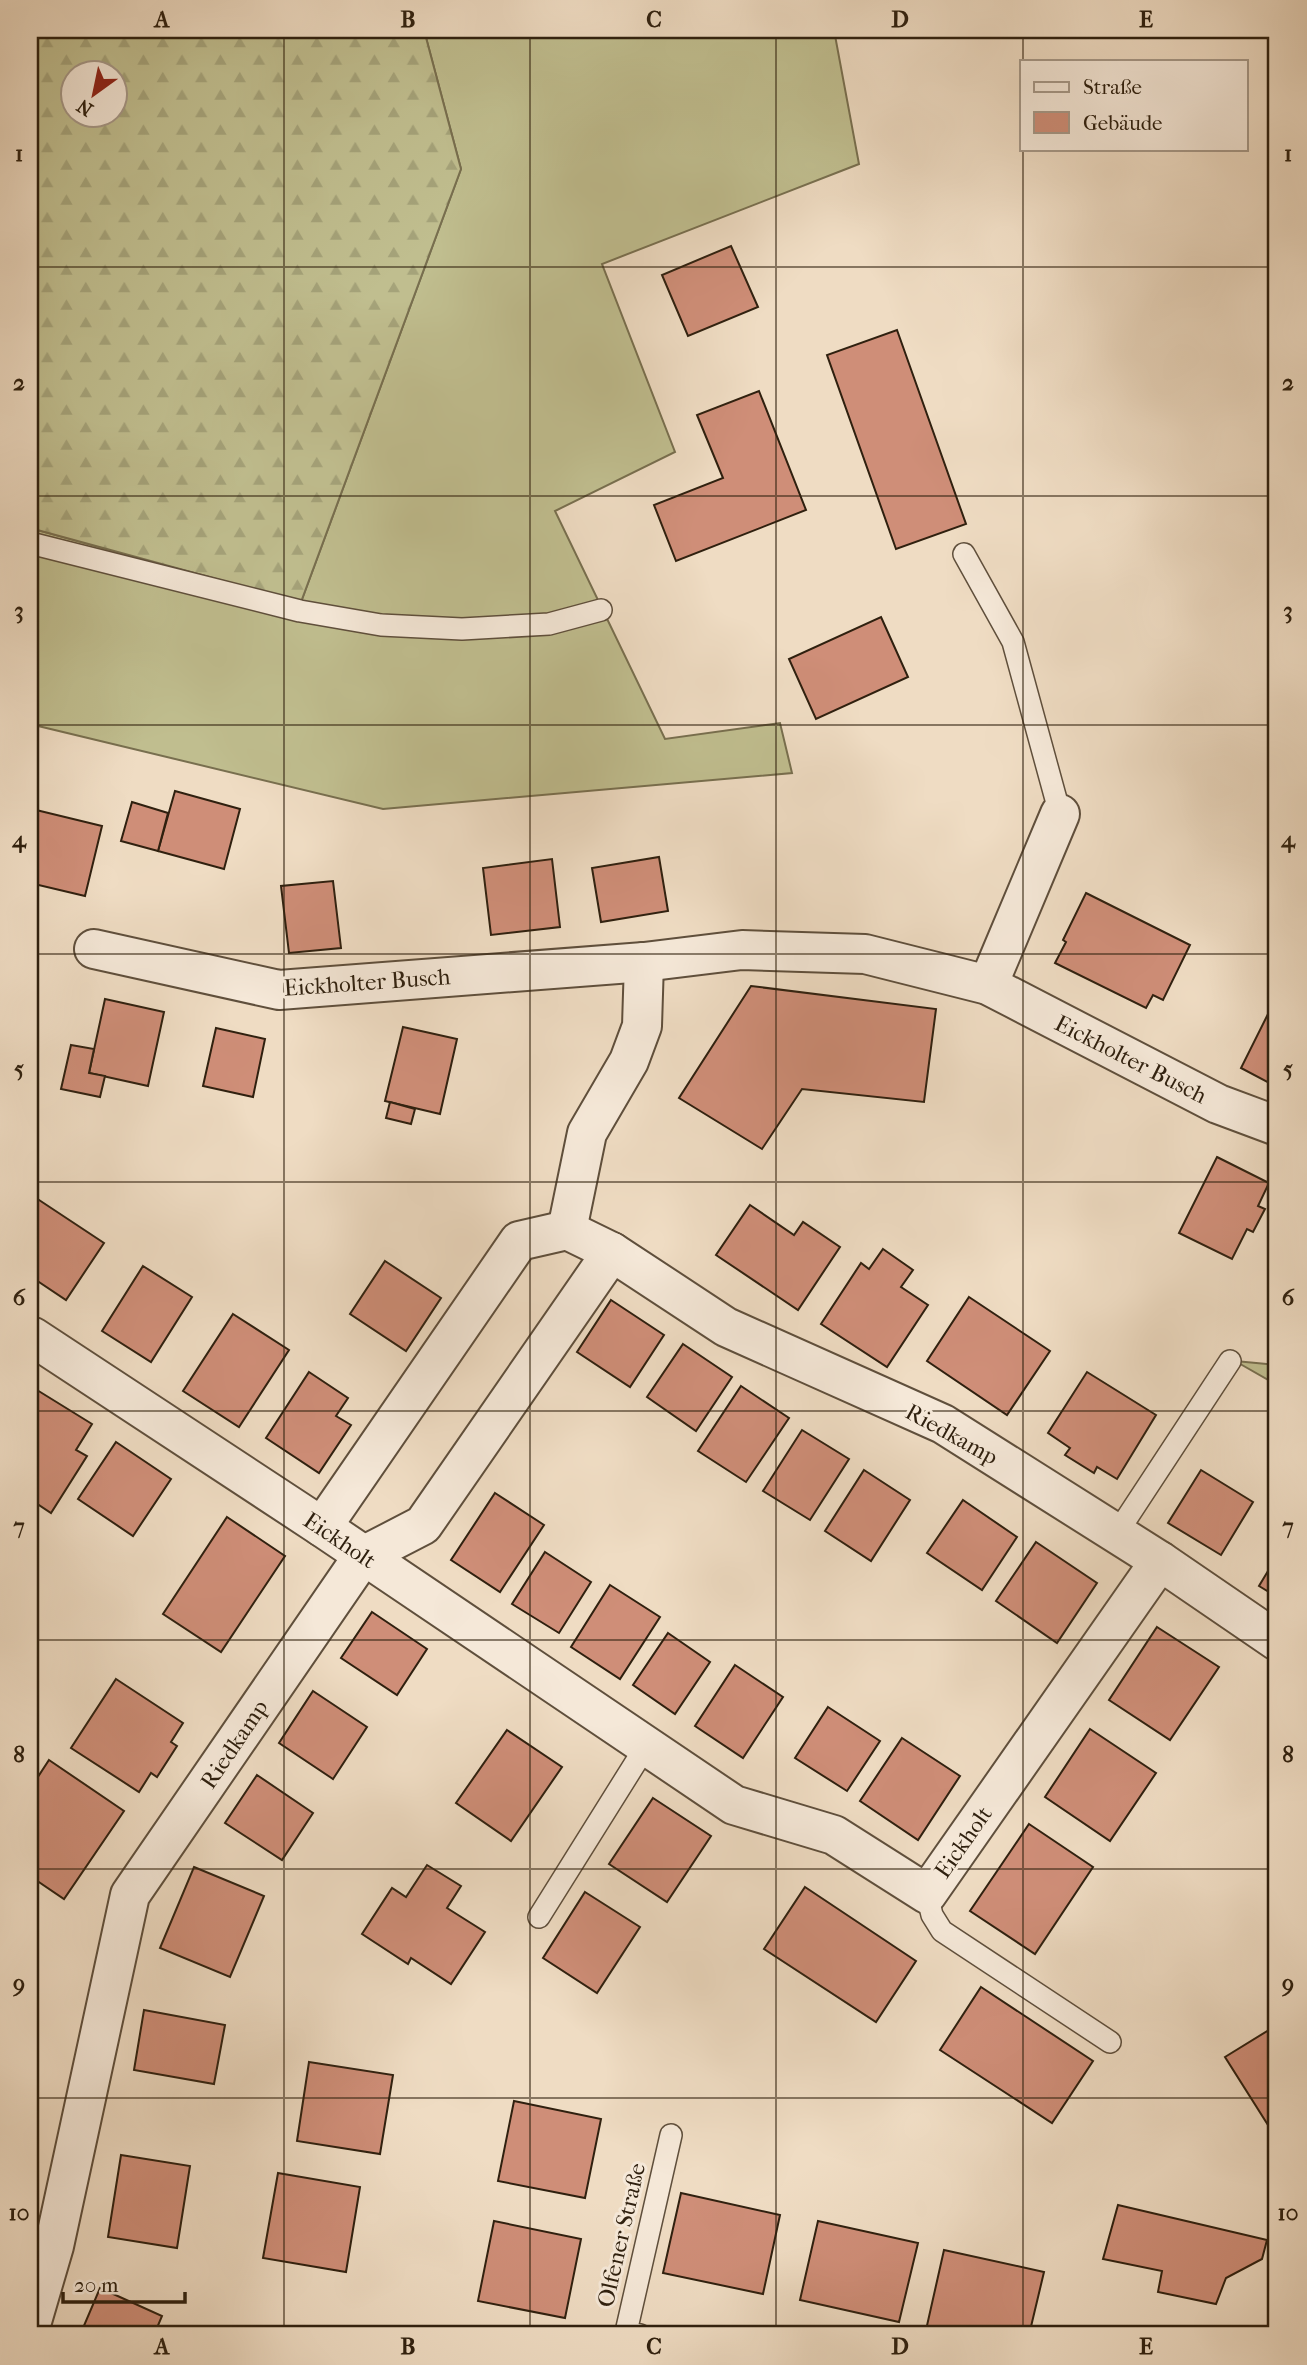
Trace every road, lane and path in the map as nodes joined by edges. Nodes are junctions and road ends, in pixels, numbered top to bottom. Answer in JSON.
{"nodes":[{"id":1,"x":30,"y":542,"type":"edge"},
{"id":2,"x":964,"y":554,"type":"dead end"},
{"id":3,"x":601,"y":610,"type":"dead end"},
{"id":4,"x":1060,"y":814,"type":"joint"},
{"id":5,"x":94,"y":949,"type":"dead end"},
{"id":6,"x":644,"y":962,"type":"junction"},
{"id":7,"x":988,"y":985,"type":"junction"},
{"id":8,"x":1277,"y":1126,"type":"edge"},
{"id":9,"x":567,"y":1230,"type":"junction"},
{"id":10,"x":612,"y":1252,"type":"junction"},
{"id":11,"x":33,"y":1337,"type":"dead end"},
{"id":12,"x":1230,"y":1361,"type":"dead end"},
{"id":13,"x":322,"y":1527,"type":"junction"},
{"id":14,"x":1116,"y":1534,"type":"junction"},
{"id":15,"x":363,"y":1556,"type":"junction"},
{"id":16,"x":1160,"y":1562,"type":"junction"},
{"id":17,"x":1277,"y":1642,"type":"edge"},
{"id":18,"x":646,"y":1746,"type":"junction"},
{"id":19,"x":927,"y":1894,"type":"junction"},
{"id":20,"x":539,"y":1917,"type":"dead end"},
{"id":21,"x":1110,"y":2042,"type":"dead end"},
{"id":22,"x":671,"y":2136,"type":"dead end"},
{"id":23,"x":30,"y":2328,"type":"edge"},
{"id":24,"x":640,"y":2335,"type":"edge"}],
"edges":[{"from":1,"to":3,"type":"lane"},
{"from":2,"to":4,"type":"lane"},
{"from":4,"to":7,"type":"street"},
{"from":5,"to":6,"type":"street","name":"Eickholter Busch"},
{"from":6,"to":7,"type":"street","name":"Eickholter Busch"},
{"from":6,"to":9,"type":"street"},
{"from":7,"to":8,"type":"street","name":"Eickholter Busch"},
{"from":9,"to":10,"type":"street","name":"Riedkamp"},
{"from":9,"to":13,"type":"street"},
{"from":10,"to":14,"type":"street","name":"Riedkamp"},
{"from":10,"to":15,"type":"street","name":"Riedkamp"},
{"from":11,"to":13,"type":"street","name":"Eickholt"},
{"from":12,"to":14,"type":"lane"},
{"from":13,"to":15,"type":"street","name":"Eickholt"},
{"from":14,"to":16,"type":"street","name":"Riedkamp"},
{"from":15,"to":18,"type":"street","name":"Eickholt"},
{"from":15,"to":23,"type":"street","name":"Riedkamp"},
{"from":16,"to":17,"type":"street","name":"Riedkamp"},
{"from":16,"to":19,"type":"street","name":"Eickholt"},
{"from":18,"to":19,"type":"street","name":"Eickholt"},
{"from":18,"to":20,"type":"lane"},
{"from":19,"to":21,"type":"lane"},
{"from":22,"to":24,"type":"lane","name":"Olfener Straße"}]}
